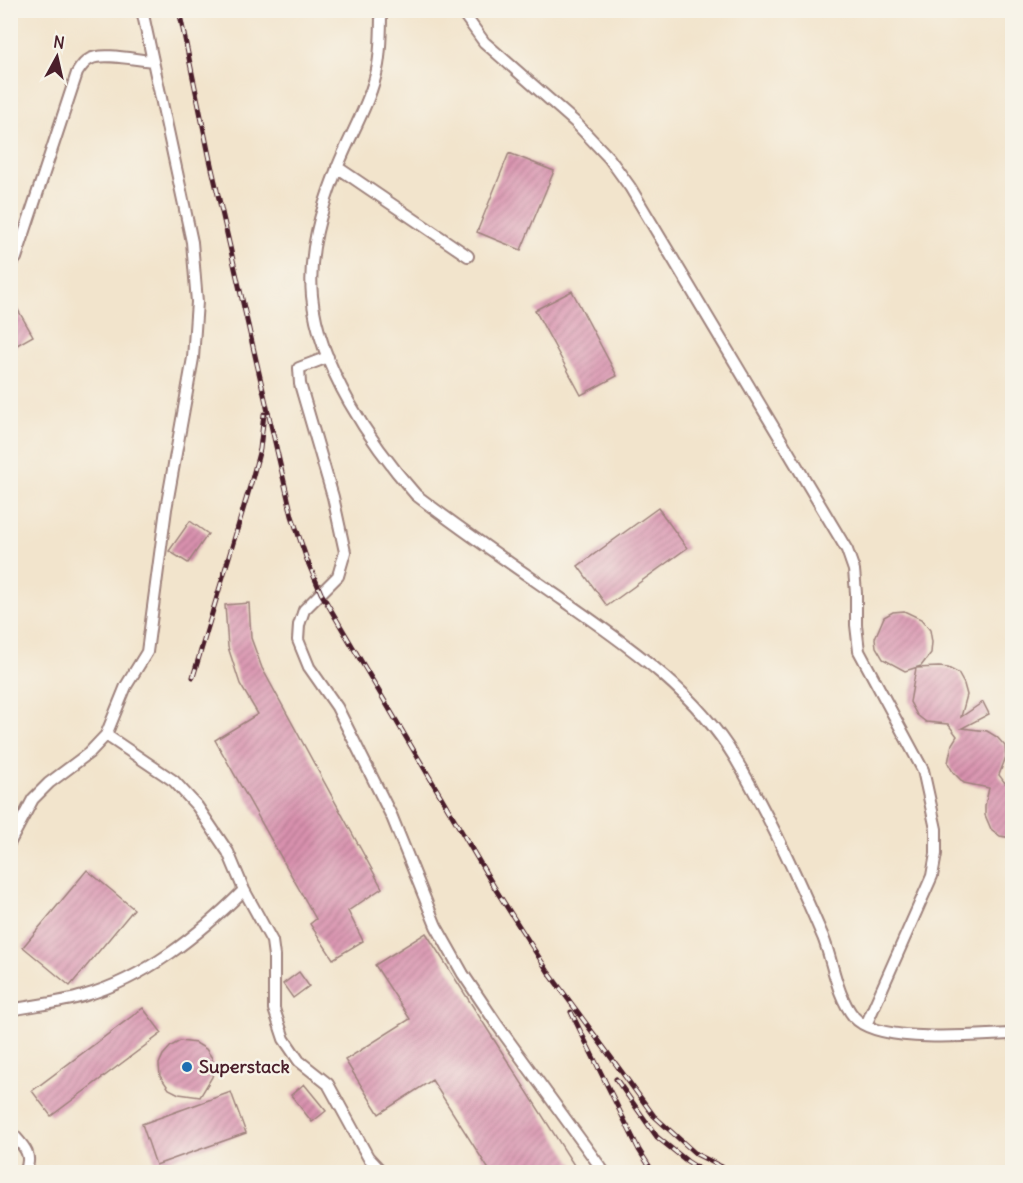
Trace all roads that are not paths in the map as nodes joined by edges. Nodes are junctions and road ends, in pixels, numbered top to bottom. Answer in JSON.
{"nodes":[{"id":1,"x":142,"y":10,"type":"edge"},
{"id":2,"x":381,"y":10,"type":"edge"},
{"id":3,"x":461,"y":10,"type":"edge"},
{"id":4,"x":153,"y":61,"type":"junction"},
{"id":5,"x":337,"y":167,"type":"junction"},
{"id":6,"x":468,"y":256,"type":"dead end"},
{"id":7,"x":10,"y":265,"type":"edge"},
{"id":8,"x":328,"y":357,"type":"junction"},
{"id":9,"x":106,"y":735,"type":"junction"},
{"id":10,"x":10,"y":842,"type":"edge"},
{"id":11,"x":244,"y":890,"type":"junction"},
{"id":12,"x":10,"y":1010,"type":"edge"},
{"id":13,"x":866,"y":1025,"type":"junction"},
{"id":14,"x":1012,"y":1034,"type":"edge"},
{"id":15,"x":10,"y":1131,"type":"edge"},
{"id":16,"x":25,"y":1173,"type":"edge"},
{"id":17,"x":382,"y":1173,"type":"edge"},
{"id":18,"x":604,"y":1173,"type":"edge"}],
"edges":[{"from":1,"to":4,"type":"street"},
{"from":2,"to":5,"type":"street"},
{"from":3,"to":13,"type":"street"},
{"from":4,"to":7,"type":"street"},
{"from":4,"to":9,"type":"street"},
{"from":5,"to":6,"type":"street"},
{"from":5,"to":8,"type":"street"},
{"from":8,"to":13,"type":"street"},
{"from":8,"to":18,"type":"street"},
{"from":9,"to":10,"type":"street"},
{"from":9,"to":11,"type":"street"},
{"from":11,"to":12,"type":"street"},
{"from":11,"to":17,"type":"street"},
{"from":13,"to":14,"type":"street"},
{"from":15,"to":16,"type":"street"}]}
